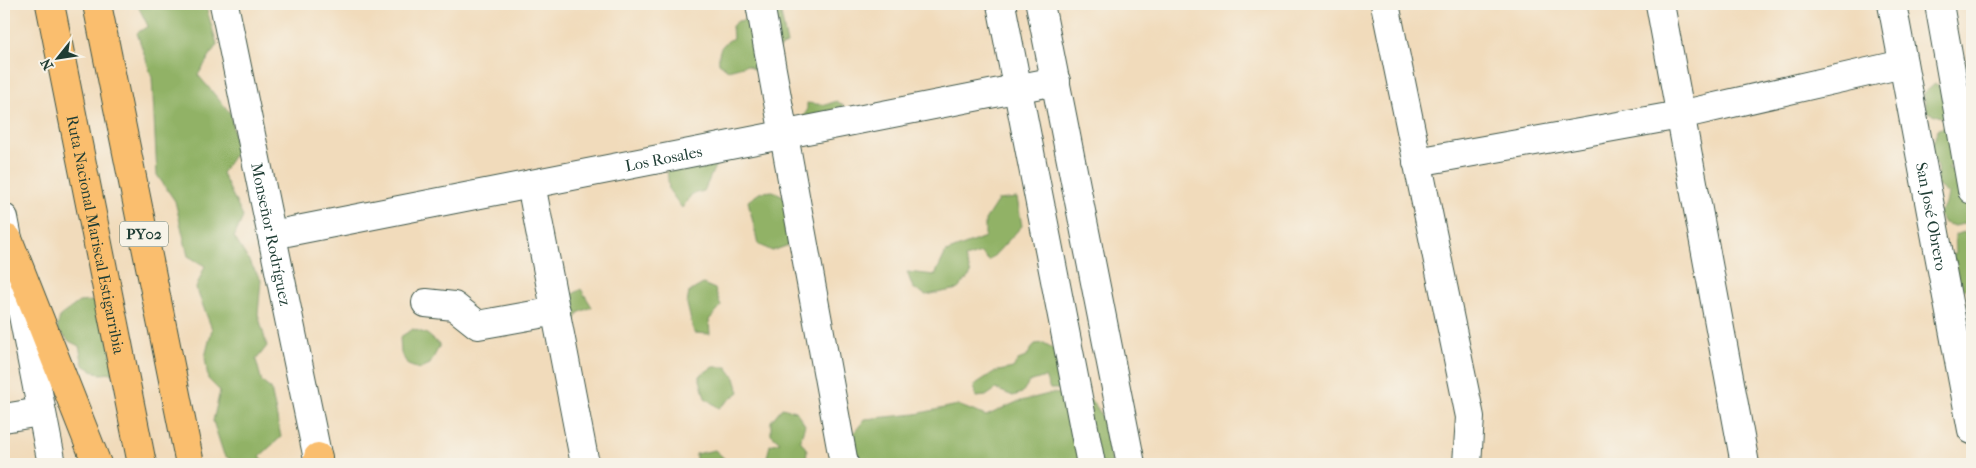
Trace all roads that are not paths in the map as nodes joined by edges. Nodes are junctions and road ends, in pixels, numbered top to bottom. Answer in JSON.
{"nodes":[{"id":1,"x":50,"y":4,"type":"edge"},
{"id":2,"x":97,"y":4,"type":"edge"},
{"id":3,"x":224,"y":4,"type":"edge"},
{"id":4,"x":760,"y":4,"type":"edge"},
{"id":5,"x":1001,"y":4,"type":"edge"},
{"id":6,"x":1040,"y":4,"type":"edge"},
{"id":7,"x":1386,"y":4,"type":"edge"},
{"id":8,"x":1660,"y":4,"type":"edge"},
{"id":9,"x":1892,"y":4,"type":"edge"},
{"id":10,"x":1939,"y":4,"type":"edge"},
{"id":11,"x":1903,"y":64,"type":"junction"},
{"id":12,"x":1056,"y":81,"type":"junction"},
{"id":13,"x":1018,"y":89,"type":"junction"},
{"id":14,"x":1680,"y":115,"type":"junction"},
{"id":15,"x":784,"y":135,"type":"junction"},
{"id":16,"x":1417,"y":162,"type":"junction"},
{"id":17,"x":531,"y":184,"type":"junction"},
{"id":18,"x":1972,"y":190,"type":"edge"},
{"id":19,"x":6,"y":228,"type":"edge"},
{"id":20,"x":272,"y":234,"type":"junction"},
{"id":21,"x":426,"y":303,"type":"dead end"},
{"id":22,"x":556,"y":311,"type":"junction"},
{"id":23,"x":40,"y":412,"type":"junction"},
{"id":24,"x":4,"y":418,"type":"edge"},
{"id":25,"x":1972,"y":430,"type":"edge"},
{"id":26,"x":318,"y":462,"type":"edge"},
{"id":27,"x":52,"y":464,"type":"edge"},
{"id":28,"x":98,"y":464,"type":"edge"},
{"id":29,"x":142,"y":464,"type":"edge"},
{"id":30,"x":190,"y":464,"type":"edge"},
{"id":31,"x":585,"y":464,"type":"edge"},
{"id":32,"x":844,"y":464,"type":"edge"},
{"id":33,"x":1091,"y":464,"type":"edge"},
{"id":34,"x":1131,"y":464,"type":"edge"},
{"id":35,"x":1467,"y":464,"type":"edge"},
{"id":36,"x":1745,"y":464,"type":"edge"}],
"edges":[{"from":1,"to":29,"type":"highway","name":"Ruta Nacional Mariscal Estigarribia","number":"PY02"},
{"from":2,"to":30,"type":"highway","number":"PY02"},
{"from":3,"to":20,"type":"street","name":"Monseñor Rodríguez"},
{"from":4,"to":15,"type":"street"},
{"from":5,"to":13,"type":"street"},
{"from":6,"to":12,"type":"street"},
{"from":7,"to":16,"type":"street"},
{"from":8,"to":14,"type":"street"},
{"from":9,"to":11,"type":"street","name":"San José Obrero"},
{"from":10,"to":18,"type":"street"},
{"from":11,"to":14,"type":"street"},
{"from":11,"to":25,"type":"street","name":"San José Obrero"},
{"from":12,"to":13,"type":"street","name":"Los Rosales"},
{"from":12,"to":34,"type":"street"},
{"from":13,"to":15,"type":"street","name":"Los Rosales"},
{"from":13,"to":33,"type":"street"},
{"from":14,"to":16,"type":"street"},
{"from":14,"to":36,"type":"street"},
{"from":15,"to":17,"type":"street","name":"Los Rosales"},
{"from":15,"to":32,"type":"street"},
{"from":16,"to":35,"type":"street"},
{"from":17,"to":20,"type":"street","name":"Los Rosales"},
{"from":17,"to":22,"type":"street"},
{"from":19,"to":23,"type":"street"},
{"from":19,"to":28,"type":"highway"},
{"from":20,"to":26,"type":"street","name":"Monseñor Rodríguez"},
{"from":21,"to":22,"type":"street"},
{"from":22,"to":31,"type":"street"},
{"from":23,"to":24,"type":"street"},
{"from":23,"to":27,"type":"street"}]}
